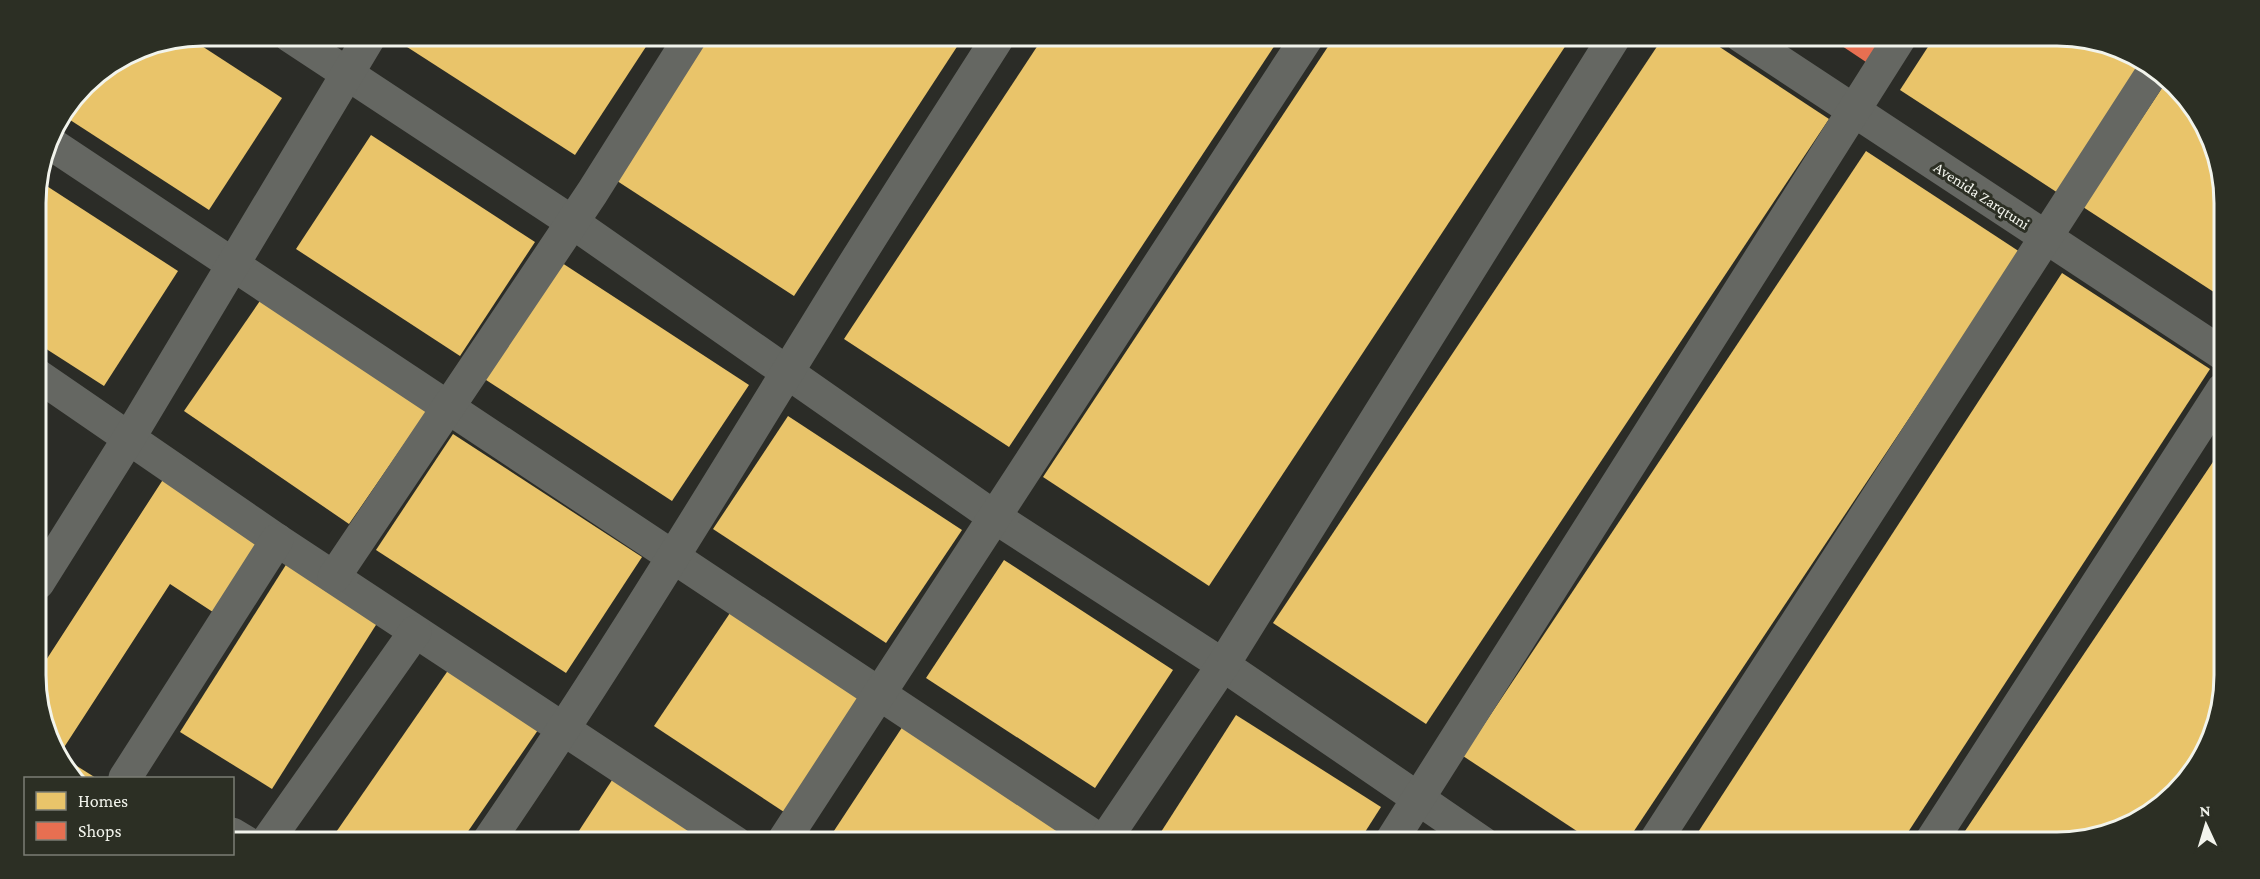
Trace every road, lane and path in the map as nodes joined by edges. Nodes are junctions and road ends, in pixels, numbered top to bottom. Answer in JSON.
{"nodes":[{"id":1,"x":1301,"y":46,"type":"edge"},
{"id":2,"x":1609,"y":46,"type":"edge"},
{"id":3,"x":1757,"y":46,"type":"edge"},
{"id":4,"x":1894,"y":46,"type":"edge"},
{"id":5,"x":308,"y":47,"type":"edge"},
{"id":6,"x":363,"y":47,"type":"edge"},
{"id":7,"x":684,"y":47,"type":"edge"},
{"id":8,"x":992,"y":47,"type":"edge"},
{"id":9,"x":347,"y":73,"type":"junction"},
{"id":10,"x":2149,"y":77,"type":"edge"},
{"id":11,"x":1853,"y":110,"type":"junction"},
{"id":12,"x":57,"y":148,"type":"edge"},
{"id":13,"x":572,"y":222,"type":"junction"},
{"id":14,"x":2046,"y":237,"type":"junction"},
{"id":15,"x":231,"y":264,"type":"junction"},
{"id":16,"x":2214,"y":348,"type":"edge"},
{"id":17,"x":788,"y":373,"type":"junction"},
{"id":18,"x":47,"y":382,"type":"edge"},
{"id":19,"x":2214,"y":403,"type":"edge"},
{"id":20,"x":448,"y":408,"type":"junction"},
{"id":21,"x":129,"y":438,"type":"junction"},
{"id":22,"x":993,"y":516,"type":"junction"},
{"id":23,"x":277,"y":540,"type":"junction"},
{"id":24,"x":674,"y":558,"type":"junction"},
{"id":25,"x":46,"y":571,"type":"edge"},
{"id":26,"x":334,"y":577,"type":"junction"},
{"id":27,"x":415,"y":632,"type":"junction"},
{"id":28,"x":1223,"y":665,"type":"junction"},
{"id":29,"x":878,"y":693,"type":"junction"},
{"id":30,"x":564,"y":731,"type":"junction"},
{"id":31,"x":134,"y":776,"type":"edge"},
{"id":32,"x":1418,"y":798,"type":"junction"},
{"id":33,"x":274,"y":832,"type":"edge"},
{"id":34,"x":495,"y":832,"type":"edge"},
{"id":35,"x":719,"y":832,"type":"edge"},
{"id":36,"x":789,"y":832,"type":"edge"},
{"id":37,"x":1087,"y":832,"type":"edge"},
{"id":38,"x":1111,"y":832,"type":"edge"},
{"id":39,"x":1397,"y":832,"type":"edge"},
{"id":40,"x":1467,"y":832,"type":"edge"},
{"id":41,"x":1661,"y":832,"type":"edge"},
{"id":42,"x":1937,"y":832,"type":"edge"}],
"edges":[{"from":1,"to":22,"type":"street"},
{"from":2,"to":28,"type":"street"},
{"from":3,"to":11,"type":"street","name":"Avenida Zarqtuni"},
{"from":4,"to":11,"type":"street"},
{"from":5,"to":9,"type":"street"},
{"from":6,"to":9,"type":"street"},
{"from":7,"to":13,"type":"street"},
{"from":8,"to":17,"type":"street"},
{"from":9,"to":13,"type":"street"},
{"from":9,"to":15,"type":"street"},
{"from":10,"to":14,"type":"street"},
{"from":11,"to":14,"type":"street","name":"Avenida Zarqtuni"},
{"from":11,"to":32,"type":"street"},
{"from":12,"to":15,"type":"street"},
{"from":13,"to":17,"type":"street"},
{"from":13,"to":20,"type":"street"},
{"from":14,"to":16,"type":"street","name":"Avenida Zarqtuni"},
{"from":14,"to":41,"type":"street"},
{"from":15,"to":20,"type":"street"},
{"from":15,"to":21,"type":"street"},
{"from":17,"to":22,"type":"street"},
{"from":17,"to":24,"type":"street"},
{"from":18,"to":21,"type":"street"},
{"from":19,"to":42,"type":"street"},
{"from":20,"to":24,"type":"street"},
{"from":20,"to":26,"type":"street"},
{"from":21,"to":23,"type":"street"},
{"from":21,"to":25,"type":"street"},
{"from":22,"to":28,"type":"street"},
{"from":22,"to":29,"type":"street"},
{"from":23,"to":26,"type":"street"},
{"from":23,"to":31,"type":"street"},
{"from":24,"to":29,"type":"street"},
{"from":24,"to":30,"type":"street"},
{"from":26,"to":27,"type":"street"},
{"from":27,"to":30,"type":"street"},
{"from":27,"to":33,"type":"street"},
{"from":28,"to":32,"type":"street"},
{"from":28,"to":38,"type":"street"},
{"from":29,"to":36,"type":"street"},
{"from":29,"to":37,"type":"street"},
{"from":30,"to":34,"type":"street"},
{"from":30,"to":35,"type":"street"},
{"from":32,"to":39,"type":"street"},
{"from":32,"to":40,"type":"street"}]}
